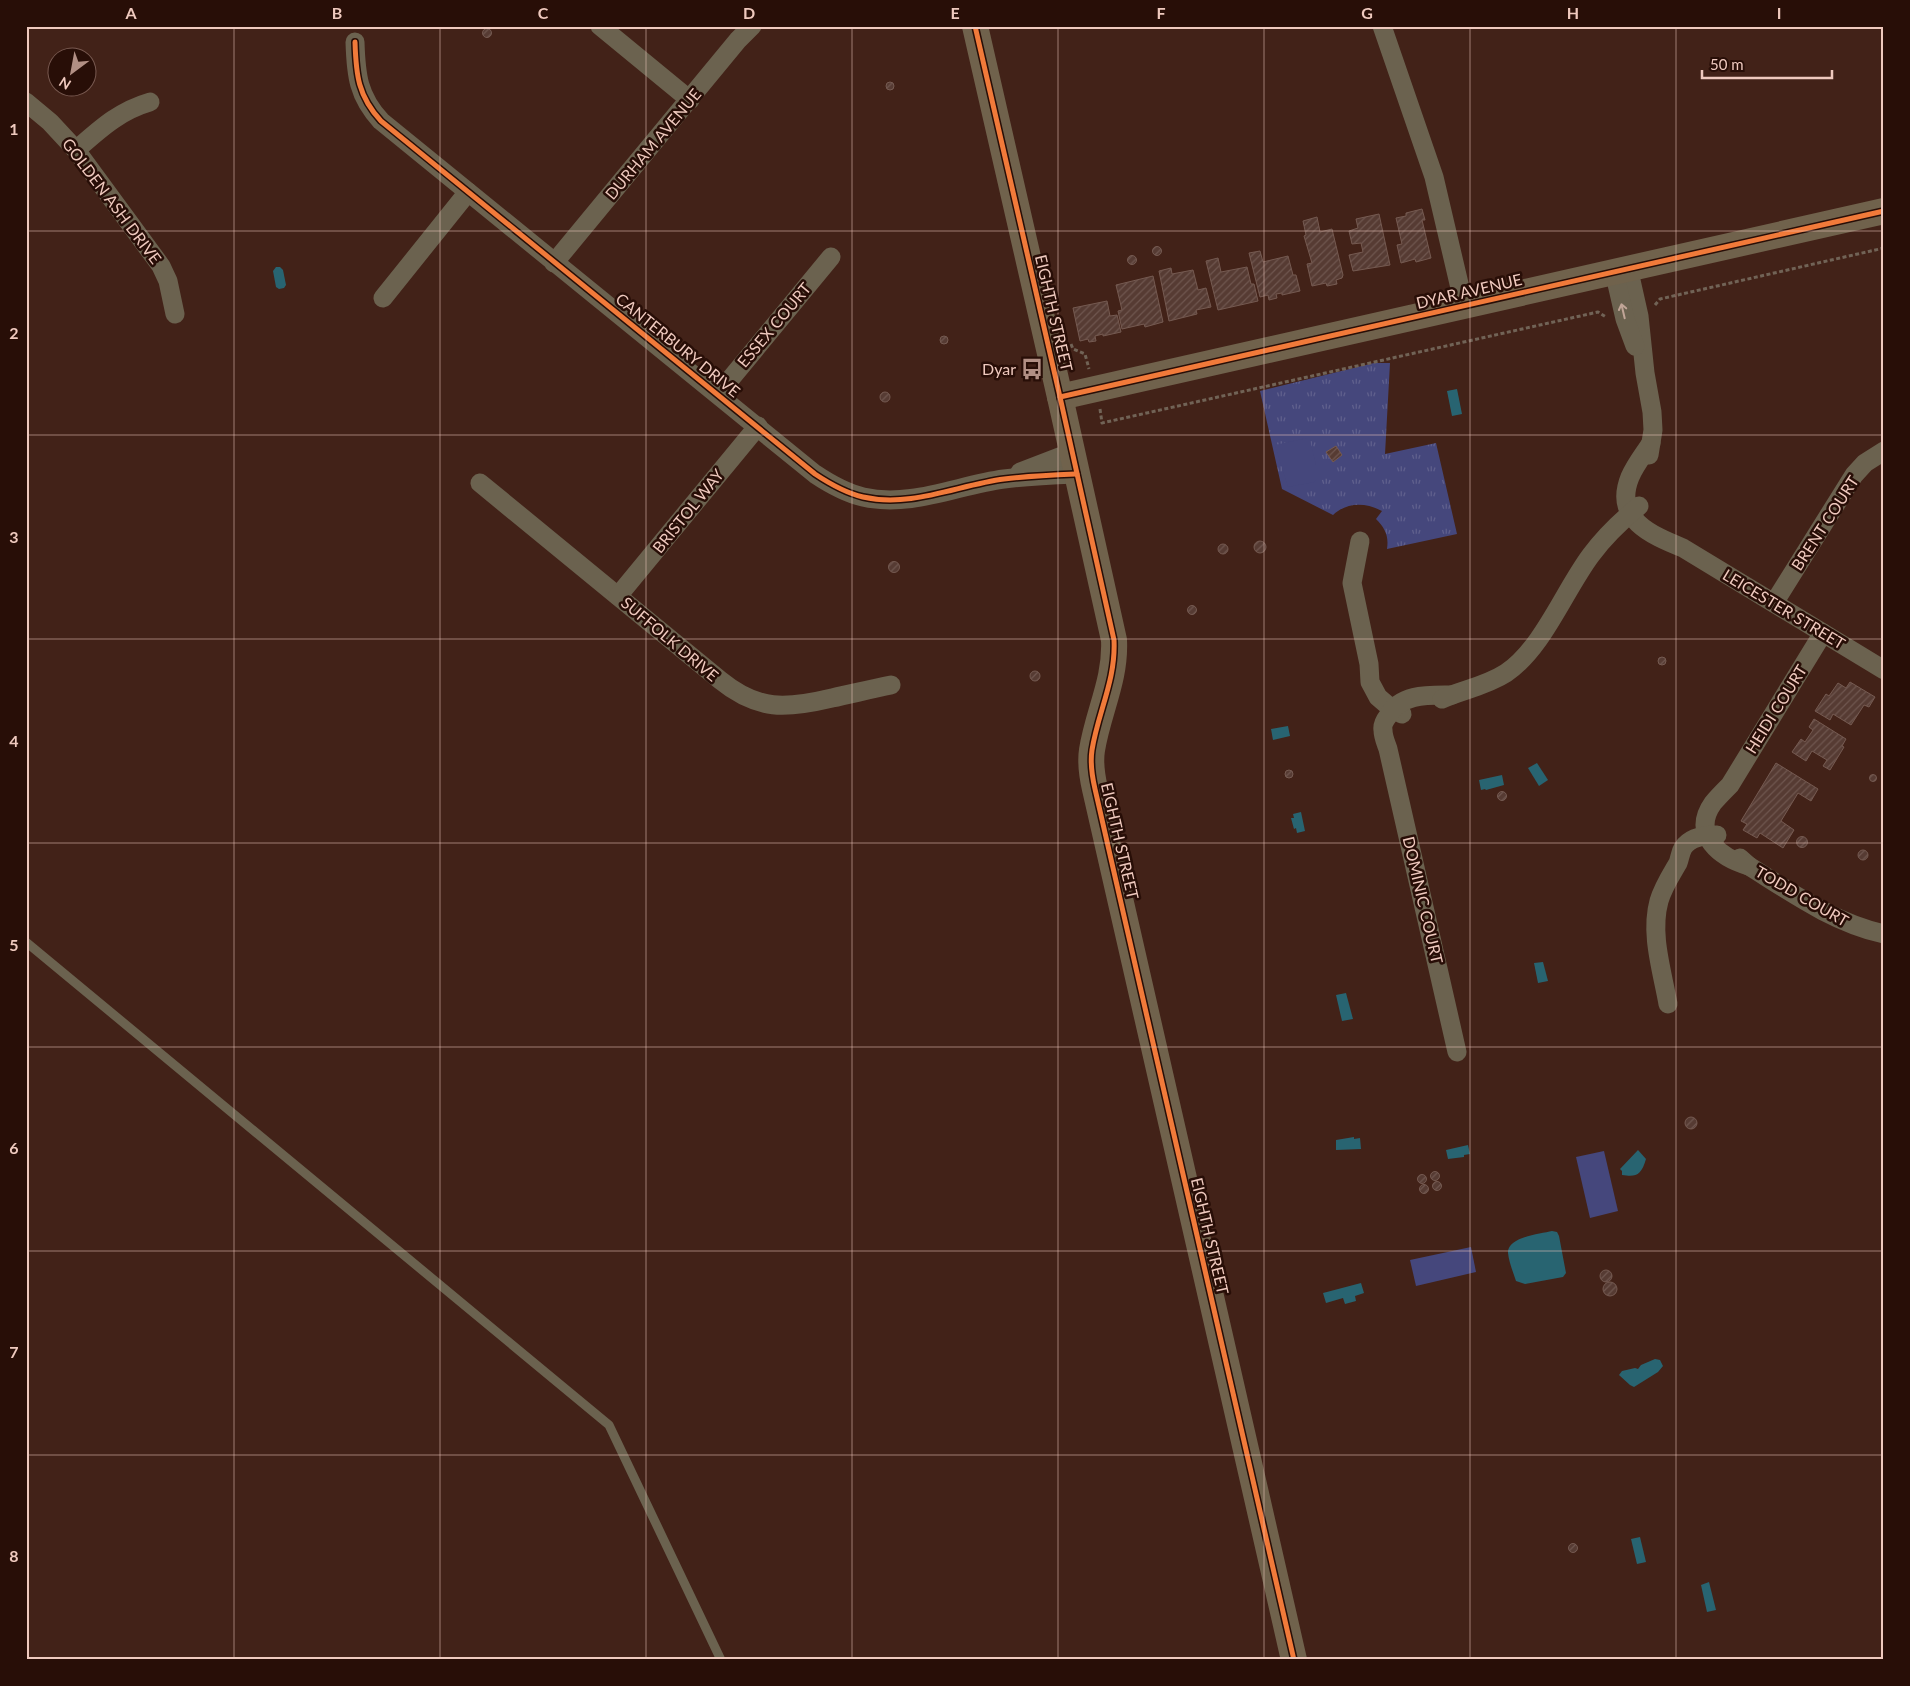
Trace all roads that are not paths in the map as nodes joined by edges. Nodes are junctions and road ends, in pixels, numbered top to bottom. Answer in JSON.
{"nodes":[{"id":1,"x":600,"y":26,"type":"edge"},
{"id":2,"x":752,"y":26,"type":"edge"},
{"id":3,"x":976,"y":26,"type":"edge"},
{"id":4,"x":1382,"y":26,"type":"edge"},
{"id":5,"x":355,"y":42,"type":"dead end"},
{"id":6,"x":690,"y":100,"type":"junction"},
{"id":7,"x":26,"y":102,"type":"edge"},
{"id":8,"x":150,"y":102,"type":"dead end"},
{"id":9,"x":76,"y":150,"type":"junction"},
{"id":10,"x":468,"y":192,"type":"junction"},
{"id":11,"x":1884,"y":211,"type":"edge"},
{"id":12,"x":831,"y":257,"type":"dead end"},
{"id":13,"x":554,"y":263,"type":"junction"},
{"id":14,"x":1621,"y":269,"type":"junction"},
{"id":15,"x":383,"y":298,"type":"dead end"},
{"id":16,"x":1464,"y":305,"type":"junction"},
{"id":17,"x":175,"y":314,"type":"dead end"},
{"id":18,"x":718,"y":394,"type":"junction"},
{"id":19,"x":1060,"y":397,"type":"junction"},
{"id":20,"x":758,"y":426,"type":"junction"},
{"id":21,"x":1884,"y":451,"type":"edge"},
{"id":22,"x":1074,"y":463,"type":"junction"},
{"id":23,"x":480,"y":483,"type":"dead end"},
{"id":24,"x":1632,"y":508,"type":"junction"},
{"id":25,"x":1360,"y":541,"type":"dead end"},
{"id":26,"x":618,"y":596,"type":"junction"},
{"id":27,"x":1774,"y":603,"type":"junction"},
{"id":28,"x":1823,"y":633,"type":"junction"},
{"id":29,"x":1884,"y":670,"type":"edge"},
{"id":30,"x":891,"y":685,"type":"dead end"},
{"id":31,"x":1397,"y":709,"type":"junction"},
{"id":32,"x":1711,"y":837,"type":"junction"},
{"id":33,"x":1884,"y":934,"type":"edge"},
{"id":34,"x":26,"y":942,"type":"edge"},
{"id":35,"x":1668,"y":1004,"type":"dead end"},
{"id":36,"x":1458,"y":1052,"type":"dead end"},
{"id":37,"x":721,"y":1660,"type":"edge"},
{"id":38,"x":1294,"y":1660,"type":"edge"}],
"edges":[{"from":1,"to":6,"type":"street"},
{"from":2,"to":6,"type":"street","name":"DURHAM AVENUE"},
{"from":3,"to":19,"type":"street","name":"EIGHTH STREET"},
{"from":4,"to":16,"type":"street"},
{"from":5,"to":10,"type":"street","name":"CANTERBURY DRIVE"},
{"from":6,"to":13,"type":"street","name":"DURHAM AVENUE"},
{"from":7,"to":9,"type":"street","name":"GOLDEN ASH DRIVE"},
{"from":8,"to":9,"type":"street"},
{"from":9,"to":17,"type":"street","name":"GOLDEN ASH DRIVE"},
{"from":10,"to":13,"type":"street","name":"CANTERBURY DRIVE"},
{"from":10,"to":15,"type":"street"},
{"from":11,"to":14,"type":"street","name":"DYAR AVENUE"},
{"from":12,"to":18,"type":"street","name":"ESSEX COURT"},
{"from":13,"to":18,"type":"street","name":"CANTERBURY DRIVE"},
{"from":14,"to":16,"type":"street","name":"DYAR AVENUE"},
{"from":14,"to":24,"type":"street"},
{"from":16,"to":19,"type":"street","name":"DYAR AVENUE"},
{"from":18,"to":20,"type":"street","name":"CANTERBURY DRIVE"},
{"from":19,"to":22,"type":"street","name":"EIGHTH STREET"},
{"from":20,"to":22,"type":"street","name":"CANTERBURY DRIVE"},
{"from":20,"to":26,"type":"street","name":"BRISTOL WAY"},
{"from":21,"to":27,"type":"street","name":"BRENT COURT"},
{"from":22,"to":38,"type":"street","name":"EIGHTH STREET"},
{"from":23,"to":26,"type":"street","name":"SUFFOLK DRIVE"},
{"from":24,"to":27,"type":"street","name":"LEICESTER STREET"},
{"from":24,"to":31,"type":"street"},
{"from":25,"to":31,"type":"street"},
{"from":26,"to":30,"type":"street","name":"SUFFOLK DRIVE"},
{"from":27,"to":28,"type":"street","name":"LEICESTER STREET"},
{"from":28,"to":29,"type":"street","name":"LEICESTER STREET"},
{"from":28,"to":32,"type":"street","name":"HEIDI COURT"},
{"from":31,"to":36,"type":"street","name":"DOMINIC COURT"},
{"from":32,"to":33,"type":"street","name":"TODD COURT"},
{"from":32,"to":35,"type":"street"},
{"from":34,"to":37,"type":"lane"}]}
